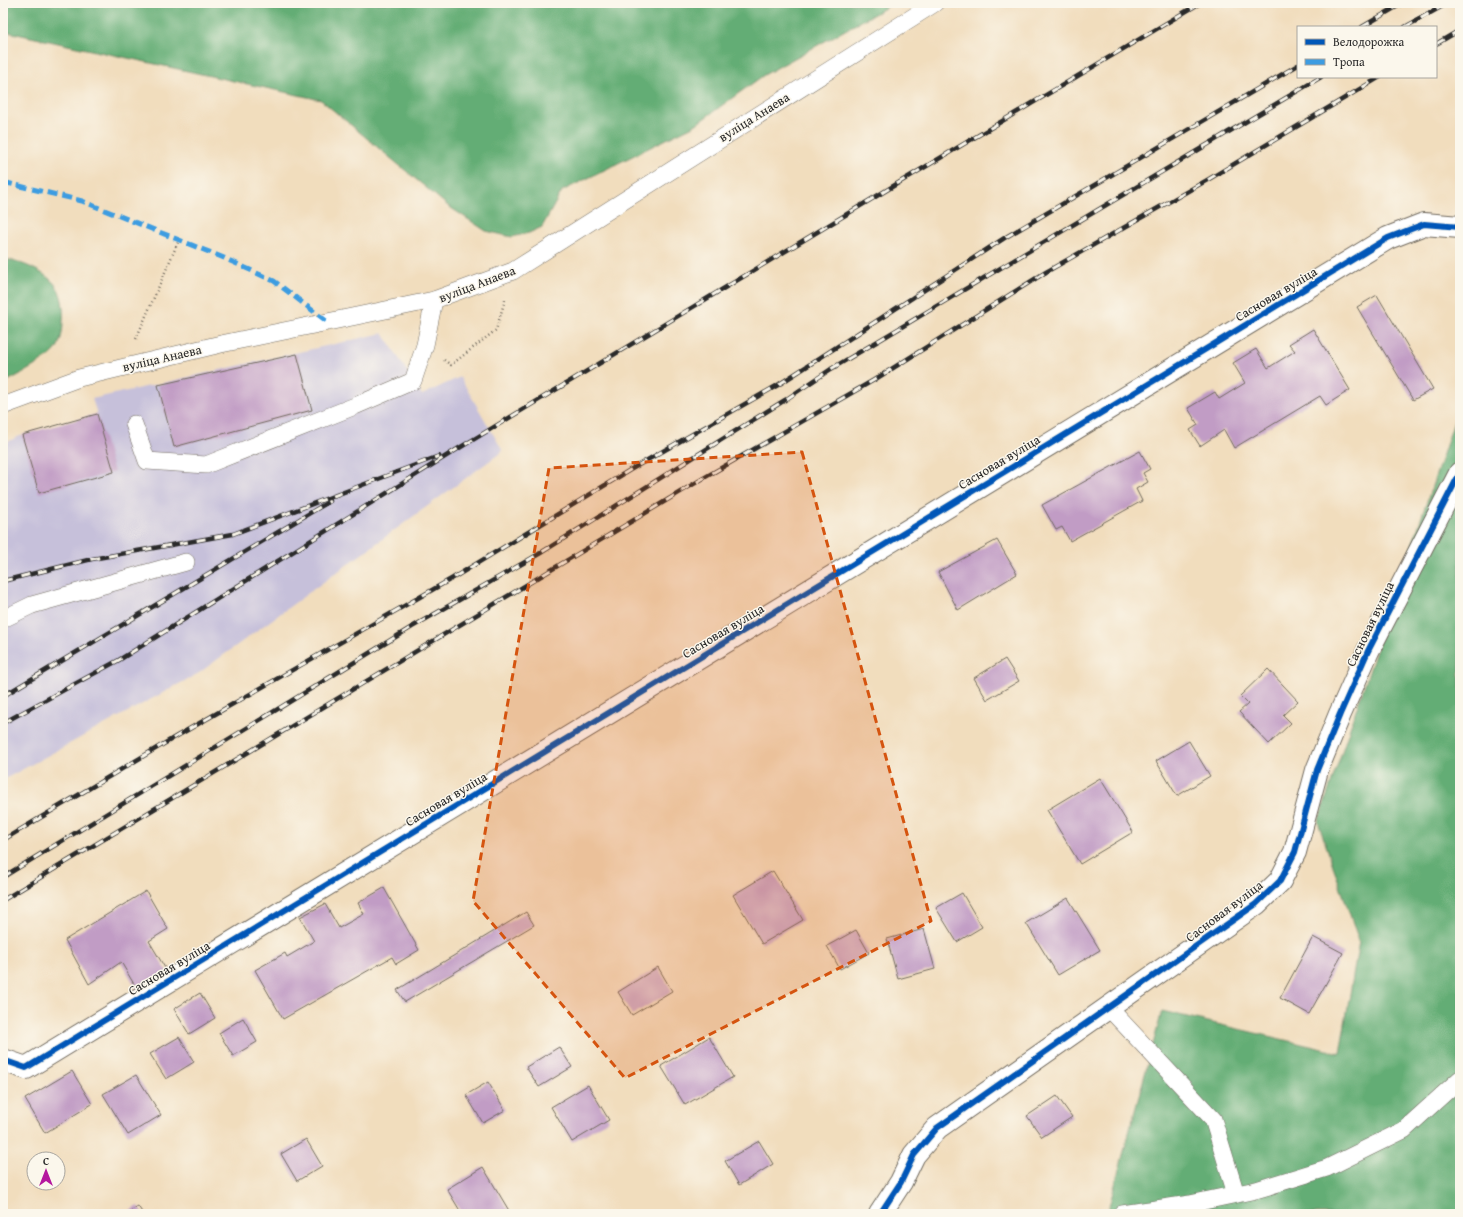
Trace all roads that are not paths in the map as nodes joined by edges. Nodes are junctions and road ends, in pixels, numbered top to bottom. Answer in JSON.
{"nodes":[{"id":1,"x":936,"y":3,"type":"edge"},
{"id":2,"x":1460,"y":227,"type":"edge"},
{"id":3,"x":434,"y":300,"type":"junction"},
{"id":4,"x":3,"y":406,"type":"edge"},
{"id":5,"x":134,"y":424,"type":"dead end"},
{"id":6,"x":1460,"y":473,"type":"edge"},
{"id":7,"x":186,"y":562,"type":"dead end"},
{"id":8,"x":3,"y":619,"type":"edge"},
{"id":9,"x":1108,"y":1007,"type":"junction"},
{"id":10,"x":3,"y":1060,"type":"edge"},
{"id":11,"x":1460,"y":1079,"type":"edge"},
{"id":12,"x":1236,"y":1194,"type":"junction"},
{"id":13,"x":880,"y":1214,"type":"edge"},
{"id":14,"x":1122,"y":1214,"type":"edge"}],
"edges":[{"from":1,"to":3,"type":"lane","name":"вуліца Анаева"},
{"from":2,"to":10,"type":"street","name":"Сасновая вуліца"},
{"from":3,"to":4,"type":"lane","name":"вуліца Анаева"},
{"from":3,"to":5,"type":"lane"},
{"from":6,"to":9,"type":"street","name":"Сасновая вуліца"},
{"from":7,"to":8,"type":"lane"},
{"from":9,"to":12,"type":"lane"},
{"from":9,"to":13,"type":"street","name":"Сасновая вуліца"},
{"from":11,"to":12,"type":"lane"},
{"from":12,"to":14,"type":"lane"}]}
